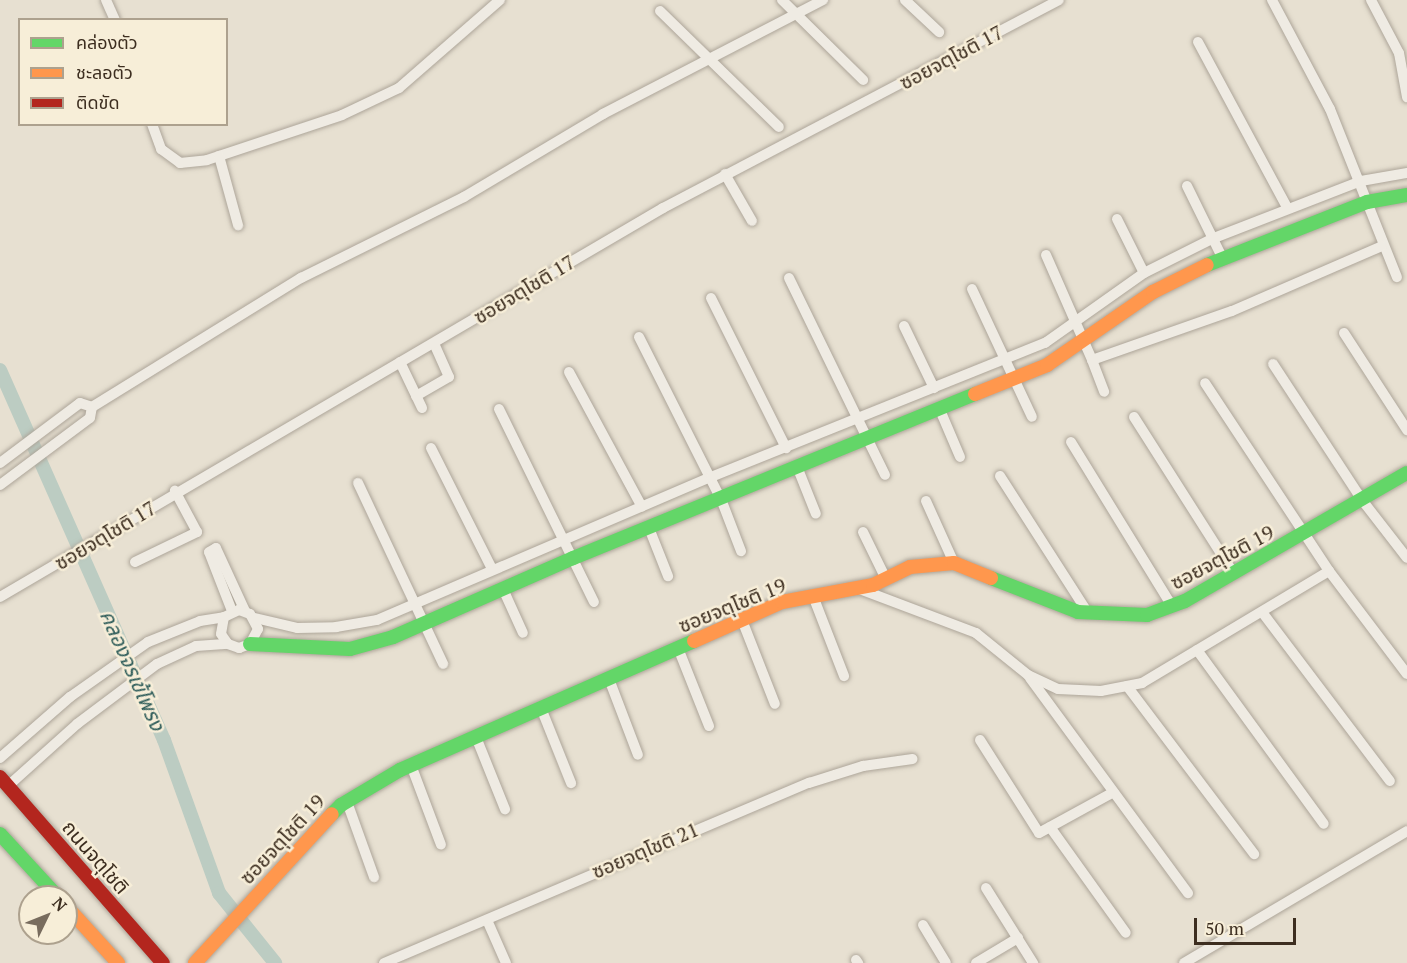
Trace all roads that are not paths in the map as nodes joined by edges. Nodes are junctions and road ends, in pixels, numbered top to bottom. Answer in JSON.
{"nodes":[{"id":1,"x":106,"y":0,"type":"edge"},
{"id":2,"x":500,"y":0,"type":"edge"},
{"id":3,"x":782,"y":0,"type":"edge"},
{"id":4,"x":823,"y":0,"type":"edge"},
{"id":5,"x":905,"y":0,"type":"edge"},
{"id":6,"x":1059,"y":0,"type":"edge"},
{"id":7,"x":1272,"y":0,"type":"edge"},
{"id":8,"x":1371,"y":0,"type":"edge"},
{"id":9,"x":660,"y":11,"type":"dead end"},
{"id":10,"x":794,"y":12,"type":"junction"},
{"id":11,"x":114,"y":18,"type":"edge"},
{"id":12,"x":939,"y":32,"type":"dead end"},
{"id":13,"x":1198,"y":42,"type":"dead end"},
{"id":14,"x":709,"y":57,"type":"junction"},
{"id":15,"x":863,"y":80,"type":"dead end"},
{"id":16,"x":1407,"y":97,"type":"edge"},
{"id":17,"x":153,"y":126,"type":"edge"},
{"id":18,"x":779,"y":127,"type":"dead end"},
{"id":19,"x":219,"y":156,"type":"junction"},
{"id":20,"x":1407,"y":173,"type":"edge"},
{"id":21,"x":725,"y":174,"type":"junction"},
{"id":22,"x":1361,"y":181,"type":"junction"},
{"id":23,"x":1187,"y":186,"type":"dead end"},
{"id":24,"x":1407,"y":195,"type":"edge"},
{"id":25,"x":1367,"y":202,"type":"junction"},
{"id":26,"x":1287,"y":207,"type":"junction"},
{"id":27,"x":1117,"y":219,"type":"dead end"},
{"id":28,"x":752,"y":221,"type":"dead end"},
{"id":29,"x":238,"y":225,"type":"dead end"},
{"id":30,"x":1214,"y":238,"type":"junction"},
{"id":31,"x":1382,"y":246,"type":"junction"},
{"id":32,"x":1046,"y":255,"type":"dead end"},
{"id":33,"x":1222,"y":257,"type":"junction"},
{"id":34,"x":1144,"y":273,"type":"junction"},
{"id":35,"x":1397,"y":277,"type":"dead end"},
{"id":36,"x":789,"y":278,"type":"dead end"},
{"id":37,"x":972,"y":289,"type":"dead end"},
{"id":38,"x":711,"y":298,"type":"dead end"},
{"id":39,"x":1076,"y":320,"type":"junction"},
{"id":40,"x":904,"y":326,"type":"dead end"},
{"id":41,"x":1344,"y":333,"type":"dead end"},
{"id":42,"x":639,"y":337,"type":"dead end"},
{"id":43,"x":1085,"y":341,"type":"junction"},
{"id":44,"x":434,"y":343,"type":"junction"},
{"id":45,"x":1006,"y":357,"type":"junction"},
{"id":46,"x":1092,"y":360,"type":"junction"},
{"id":47,"x":400,"y":362,"type":"junction"},
{"id":48,"x":1273,"y":364,"type":"dead end"},
{"id":49,"x":569,"y":372,"type":"dead end"},
{"id":50,"x":1015,"y":377,"type":"junction"},
{"id":51,"x":1205,"y":383,"type":"dead end"},
{"id":52,"x":934,"y":388,"type":"junction"},
{"id":53,"x":1104,"y":392,"type":"dead end"},
{"id":54,"x":417,"y":396,"type":"junction"},
{"id":55,"x":92,"y":407,"type":"junction"},
{"id":56,"x":422,"y":408,"type":"dead end"},
{"id":57,"x":499,"y":409,"type":"dead end"},
{"id":58,"x":940,"y":410,"type":"junction"},
{"id":59,"x":1032,"y":417,"type":"dead end"},
{"id":60,"x":1134,"y":417,"type":"dead end"},
{"id":61,"x":860,"y":418,"type":"junction"},
{"id":62,"x":1407,"y":430,"type":"edge"},
{"id":63,"x":870,"y":439,"type":"junction"},
{"id":64,"x":1071,"y":442,"type":"dead end"},
{"id":65,"x":431,"y":448,"type":"dead end"},
{"id":66,"x":786,"y":448,"type":"junction"},
{"id":67,"x":960,"y":457,"type":"dead end"},
{"id":68,"x":0,"y":463,"type":"edge"},
{"id":69,"x":798,"y":469,"type":"junction"},
{"id":70,"x":1407,"y":473,"type":"edge"},
{"id":71,"x":885,"y":475,"type":"dead end"},
{"id":72,"x":1000,"y":476,"type":"dead end"},
{"id":73,"x":711,"y":477,"type":"junction"},
{"id":74,"x":4,"y":482,"type":"edge"},
{"id":75,"x":358,"y":483,"type":"dead end"},
{"id":76,"x":175,"y":491,"type":"junction"},
{"id":77,"x":721,"y":498,"type":"junction"},
{"id":78,"x":1362,"y":500,"type":"junction"},
{"id":79,"x":926,"y":501,"type":"dead end"},
{"id":80,"x":642,"y":507,"type":"junction"},
{"id":81,"x":816,"y":514,"type":"dead end"},
{"id":82,"x":649,"y":528,"type":"junction"},
{"id":83,"x":863,"y":532,"type":"dead end"},
{"id":84,"x":1304,"y":536,"type":"junction"},
{"id":85,"x":564,"y":541,"type":"junction"},
{"id":86,"x":741,"y":551,"type":"dead end"},
{"id":87,"x":573,"y":558,"type":"junction"},
{"id":88,"x":1407,"y":558,"type":"edge"},
{"id":89,"x":135,"y":562,"type":"dead end"},
{"id":90,"x":954,"y":563,"type":"junction"},
{"id":91,"x":492,"y":569,"type":"junction"},
{"id":92,"x":1329,"y":571,"type":"junction"},
{"id":93,"x":1234,"y":574,"type":"junction"},
{"id":94,"x":668,"y":576,"type":"dead end"},
{"id":95,"x":886,"y":579,"type":"junction"},
{"id":96,"x":857,"y":588,"type":"junction"},
{"id":97,"x":504,"y":589,"type":"junction"},
{"id":98,"x":813,"y":596,"type":"junction"},
{"id":99,"x":0,"y":597,"type":"edge"},
{"id":100,"x":594,"y":602,"type":"dead end"},
{"id":101,"x":416,"y":603,"type":"junction"},
{"id":102,"x":1172,"y":606,"type":"junction"},
{"id":103,"x":245,"y":611,"type":"junction"},
{"id":104,"x":1262,"y":612,"type":"junction"},
{"id":105,"x":1088,"y":613,"type":"junction"},
{"id":106,"x":228,"y":614,"type":"junction"},
{"id":107,"x":255,"y":618,"type":"junction"},
{"id":108,"x":742,"y":620,"type":"junction"},
{"id":109,"x":423,"y":624,"type":"junction"},
{"id":110,"x":523,"y":633,"type":"dead end"},
{"id":111,"x":228,"y":644,"type":"junction"},
{"id":112,"x":250,"y":644,"type":"junction"},
{"id":113,"x":678,"y":648,"type":"junction"},
{"id":114,"x":1197,"y":650,"type":"junction"},
{"id":115,"x":443,"y":664,"type":"dead end"},
{"id":116,"x":1407,"y":674,"type":"edge"},
{"id":117,"x":1028,"y":675,"type":"junction"},
{"id":118,"x":844,"y":676,"type":"dead end"},
{"id":119,"x":609,"y":679,"type":"junction"},
{"id":120,"x":1127,"y":686,"type":"junction"},
{"id":121,"x":775,"y":704,"type":"dead end"},
{"id":122,"x":541,"y":708,"type":"junction"},
{"id":123,"x":709,"y":726,"type":"dead end"},
{"id":124,"x":476,"y":737,"type":"junction"},
{"id":125,"x":980,"y":740,"type":"dead end"},
{"id":126,"x":638,"y":755,"type":"dead end"},
{"id":127,"x":0,"y":758,"type":"edge"},
{"id":128,"x":914,"y":759,"type":"dead end"},
{"id":129,"x":411,"y":765,"type":"junction"},
{"id":130,"x":1390,"y":781,"type":"dead end"},
{"id":131,"x":4,"y":782,"type":"edge"},
{"id":132,"x":572,"y":783,"type":"dead end"},
{"id":133,"x":1114,"y":792,"type":"junction"},
{"id":134,"x":346,"y":802,"type":"junction"},
{"id":135,"x":505,"y":809,"type":"dead end"},
{"id":136,"x":1324,"y":824,"type":"dead end"},
{"id":137,"x":1050,"y":827,"type":"junction"},
{"id":138,"x":1407,"y":831,"type":"edge"},
{"id":139,"x":0,"y":834,"type":"edge"},
{"id":140,"x":441,"y":845,"type":"dead end"},
{"id":141,"x":1254,"y":854,"type":"dead end"},
{"id":142,"x":374,"y":877,"type":"dead end"},
{"id":143,"x":47,"y":885,"type":"edge"},
{"id":144,"x":986,"y":888,"type":"dead end"},
{"id":145,"x":1188,"y":893,"type":"dead end"},
{"id":146,"x":78,"y":919,"type":"edge"},
{"id":147,"x":487,"y":920,"type":"junction"},
{"id":148,"x":923,"y":925,"type":"dead end"},
{"id":149,"x":1126,"y":933,"type":"dead end"},
{"id":150,"x":1018,"y":938,"type":"junction"},
{"id":151,"x":118,"y":963,"type":"edge"},
{"id":152,"x":163,"y":963,"type":"edge"},
{"id":153,"x":195,"y":963,"type":"edge"},
{"id":154,"x":384,"y":963,"type":"edge"},
{"id":155,"x":506,"y":963,"type":"edge"},
{"id":156,"x":946,"y":963,"type":"edge"},
{"id":157,"x":976,"y":963,"type":"edge"},
{"id":158,"x":1033,"y":963,"type":"edge"},
{"id":159,"x":1184,"y":963,"type":"edge"}],
"edges":[{"from":1,"to":11,"type":"street"},
{"from":2,"to":19,"type":"street"},
{"from":3,"to":10,"type":"street"},
{"from":4,"to":10,"type":"street"},
{"from":5,"to":12,"type":"street"},
{"from":6,"to":21,"type":"street","name":"ซอยจตุโชติ 17"},
{"from":7,"to":22,"type":"street"},
{"from":8,"to":16,"type":"street"},
{"from":9,"to":14,"type":"street"},
{"from":10,"to":14,"type":"street"},
{"from":10,"to":15,"type":"street"},
{"from":13,"to":26,"type":"street"},
{"from":14,"to":18,"type":"street"},
{"from":14,"to":55,"type":"street"},
{"from":17,"to":19,"type":"street"},
{"from":19,"to":29,"type":"street"},
{"from":20,"to":22,"type":"street"},
{"from":21,"to":28,"type":"street"},
{"from":21,"to":44,"type":"street","name":"ซอยจตุโชติ 17"},
{"from":22,"to":25,"type":"street"},
{"from":22,"to":26,"type":"street"},
{"from":23,"to":30,"type":"street"},
{"from":24,"to":25,"type":"main road"},
{"from":25,"to":31,"type":"street"},
{"from":25,"to":33,"type":"main road"},
{"from":26,"to":30,"type":"street"},
{"from":27,"to":34,"type":"street"},
{"from":30,"to":33,"type":"street"},
{"from":30,"to":34,"type":"street"},
{"from":31,"to":35,"type":"street"},
{"from":31,"to":46,"type":"street"},
{"from":32,"to":39,"type":"street"},
{"from":33,"to":43,"type":"main road"},
{"from":34,"to":39,"type":"street"},
{"from":36,"to":61,"type":"street"},
{"from":37,"to":45,"type":"street"},
{"from":38,"to":66,"type":"street"},
{"from":39,"to":43,"type":"street"},
{"from":39,"to":45,"type":"street"},
{"from":40,"to":52,"type":"street"},
{"from":41,"to":62,"type":"street"},
{"from":42,"to":73,"type":"street"},
{"from":43,"to":46,"type":"street"},
{"from":43,"to":50,"type":"main road"},
{"from":44,"to":47,"type":"street","name":"ซอยจตุโชติ 17"},
{"from":44,"to":54,"type":"street"},
{"from":45,"to":50,"type":"street"},
{"from":45,"to":52,"type":"street"},
{"from":46,"to":53,"type":"street"},
{"from":47,"to":54,"type":"street"},
{"from":47,"to":76,"type":"street","name":"ซอยจตุโชติ 17"},
{"from":48,"to":78,"type":"street"},
{"from":49,"to":80,"type":"street"},
{"from":50,"to":58,"type":"main road"},
{"from":50,"to":59,"type":"street"},
{"from":51,"to":84,"type":"street"},
{"from":52,"to":61,"type":"street"},
{"from":54,"to":56,"type":"street"},
{"from":55,"to":68,"type":"street"},
{"from":55,"to":74,"type":"street"},
{"from":57,"to":85,"type":"street"},
{"from":58,"to":63,"type":"main road"},
{"from":58,"to":67,"type":"street"},
{"from":60,"to":93,"type":"street"},
{"from":61,"to":63,"type":"street"},
{"from":61,"to":66,"type":"street"},
{"from":63,"to":69,"type":"main road"},
{"from":63,"to":71,"type":"street"},
{"from":64,"to":102,"type":"street"},
{"from":65,"to":91,"type":"street"},
{"from":66,"to":73,"type":"street"},
{"from":69,"to":77,"type":"main road"},
{"from":69,"to":81,"type":"street"},
{"from":70,"to":78,"type":"main road","name":"ซอยจตุโชติ 19"},
{"from":72,"to":105,"type":"street"},
{"from":73,"to":77,"type":"street"},
{"from":73,"to":80,"type":"street"},
{"from":75,"to":101,"type":"street"},
{"from":76,"to":89,"type":"street"},
{"from":76,"to":99,"type":"street","name":"ซอยจตุโชติ 17"},
{"from":77,"to":82,"type":"main road"},
{"from":77,"to":86,"type":"street"},
{"from":78,"to":84,"type":"main road","name":"ซอยจตุโชติ 19"},
{"from":78,"to":88,"type":"street"},
{"from":79,"to":90,"type":"street"},
{"from":80,"to":85,"type":"street"},
{"from":82,"to":87,"type":"main road"},
{"from":82,"to":94,"type":"street"},
{"from":83,"to":95,"type":"street"},
{"from":84,"to":92,"type":"street"},
{"from":84,"to":93,"type":"main road","name":"ซอยจตุโชติ 19"},
{"from":85,"to":87,"type":"street"},
{"from":85,"to":91,"type":"street"},
{"from":87,"to":97,"type":"main road"},
{"from":87,"to":100,"type":"street"},
{"from":90,"to":95,"type":"main road","name":"ซอยจตุโชติ 19"},
{"from":90,"to":105,"type":"main road","name":"ซอยจตุโชติ 19"},
{"from":91,"to":101,"type":"street"},
{"from":92,"to":104,"type":"street"},
{"from":92,"to":116,"type":"street"},
{"from":93,"to":102,"type":"main road","name":"ซอยจตุโชติ 19"},
{"from":95,"to":96,"type":"main road","name":"ซอยจตุโชติ 19"},
{"from":96,"to":98,"type":"main road","name":"ซอยจตุโชติ 19"},
{"from":96,"to":117,"type":"street"},
{"from":97,"to":109,"type":"main road"},
{"from":97,"to":110,"type":"street"},
{"from":98,"to":108,"type":"main road","name":"ซอยจตุโชติ 19"},
{"from":98,"to":118,"type":"street"},
{"from":101,"to":107,"type":"street"},
{"from":101,"to":109,"type":"street"},
{"from":102,"to":105,"type":"main road","name":"ซอยจตุโชติ 19"},
{"from":103,"to":106,"type":"street"},
{"from":103,"to":106,"type":"street"},
{"from":103,"to":107,"type":"street"},
{"from":104,"to":114,"type":"street"},
{"from":104,"to":130,"type":"street"},
{"from":106,"to":111,"type":"street"},
{"from":106,"to":127,"type":"street"},
{"from":107,"to":112,"type":"street"},
{"from":108,"to":113,"type":"main road","name":"ซอยจตุโชติ 19"},
{"from":108,"to":121,"type":"street"},
{"from":109,"to":112,"type":"main road"},
{"from":109,"to":115,"type":"street"},
{"from":111,"to":112,"type":"street"},
{"from":111,"to":131,"type":"street"},
{"from":113,"to":119,"type":"main road","name":"ซอยจตุโชติ 19"},
{"from":113,"to":123,"type":"street"},
{"from":114,"to":120,"type":"street"},
{"from":114,"to":136,"type":"street"},
{"from":117,"to":120,"type":"street"},
{"from":117,"to":133,"type":"street"},
{"from":119,"to":122,"type":"main road","name":"ซอยจตุโชติ 19"},
{"from":119,"to":126,"type":"street"},
{"from":120,"to":141,"type":"street"},
{"from":122,"to":124,"type":"main road","name":"ซอยจตุโชติ 19"},
{"from":122,"to":132,"type":"street"},
{"from":124,"to":129,"type":"main road","name":"ซอยจตุโชติ 19"},
{"from":124,"to":135,"type":"street"},
{"from":125,"to":137,"type":"street"},
{"from":128,"to":147,"type":"street","name":"ซอยจตุโชติ 21"},
{"from":129,"to":134,"type":"main road","name":"ซอยจตุโชติ 19"},
{"from":129,"to":140,"type":"street"},
{"from":131,"to":152,"type":"main road","name":"ถนนจตุโชติ"},
{"from":133,"to":137,"type":"street"},
{"from":133,"to":145,"type":"street"},
{"from":134,"to":142,"type":"street"},
{"from":134,"to":153,"type":"main road","name":"ซอยจตุโชติ 19"},
{"from":137,"to":149,"type":"street"},
{"from":138,"to":159,"type":"street"},
{"from":139,"to":143,"type":"main road"},
{"from":144,"to":150,"type":"street"},
{"from":146,"to":151,"type":"main road"},
{"from":147,"to":154,"type":"street","name":"ซอยจตุโชติ 21"},
{"from":147,"to":155,"type":"street"},
{"from":148,"to":156,"type":"street"},
{"from":150,"to":157,"type":"street"},
{"from":150,"to":158,"type":"street"}]}
